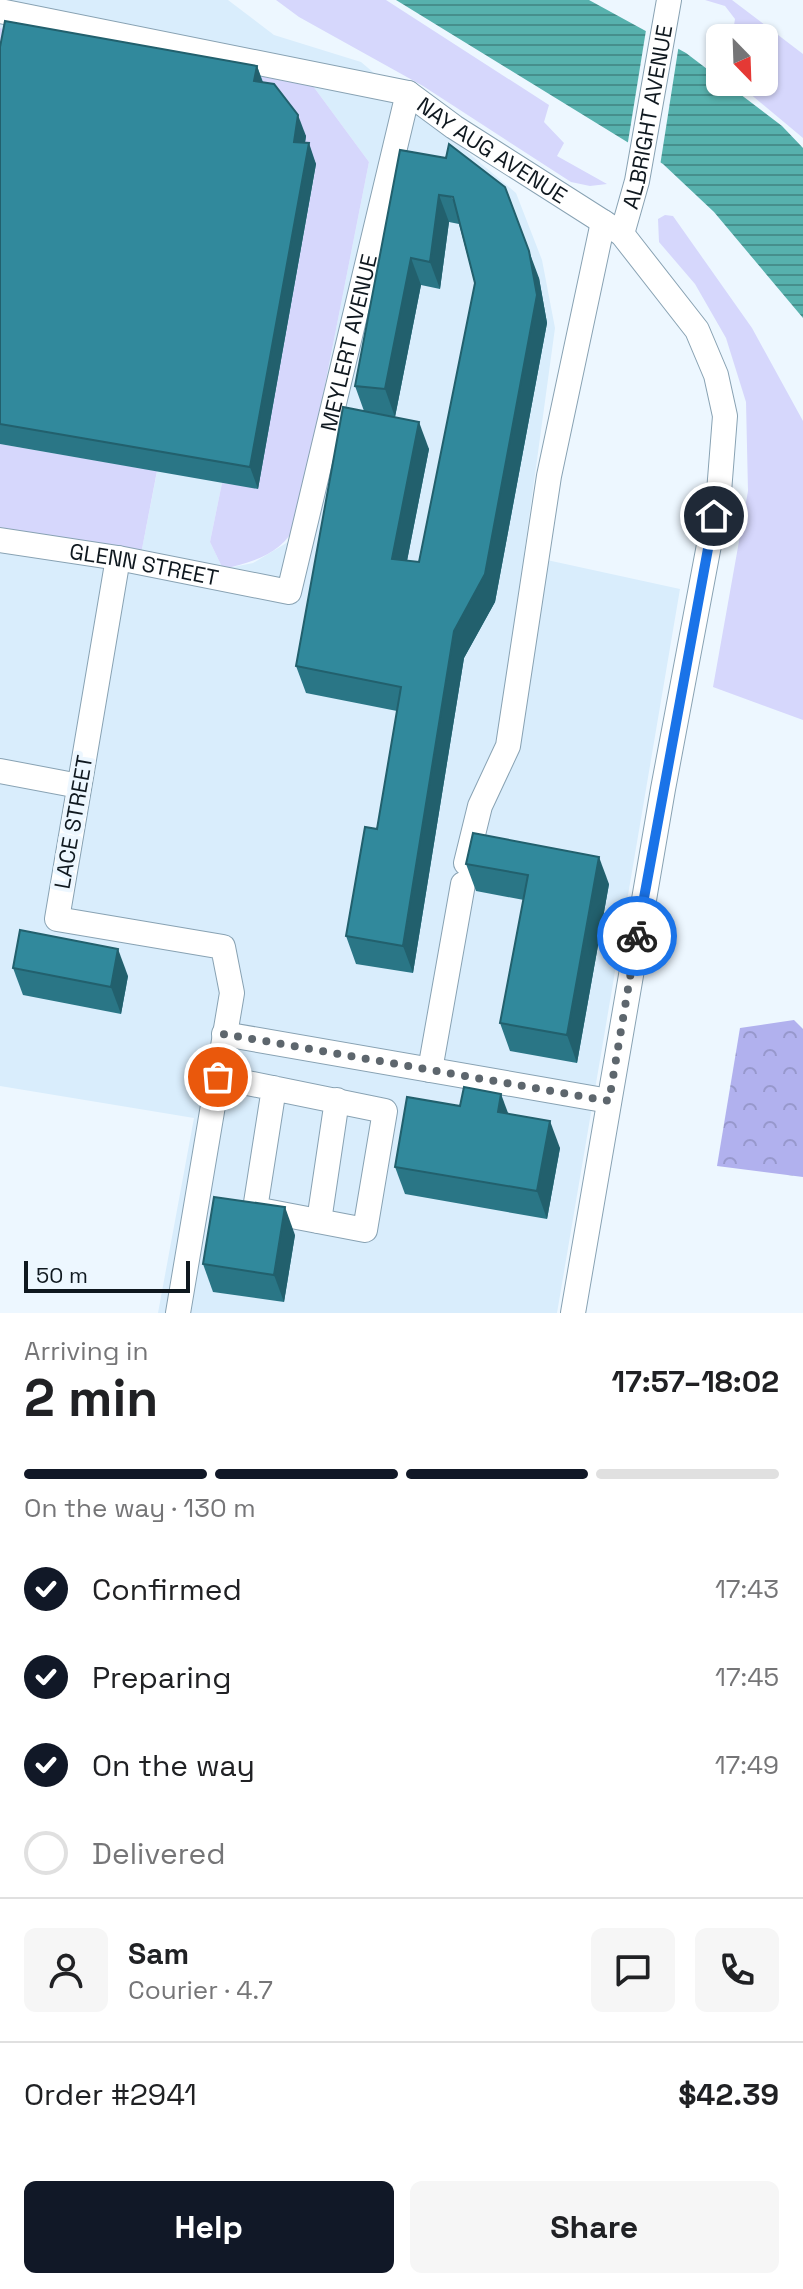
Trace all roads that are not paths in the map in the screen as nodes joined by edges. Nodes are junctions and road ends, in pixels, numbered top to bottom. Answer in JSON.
{"nodes":[{"id":1,"x":669,"y":0,"type":"edge"},
{"id":2,"x":0,"y":11,"type":"edge"},
{"id":3,"x":408,"y":93,"type":"junction"},
{"id":4,"x":612,"y":228,"type":"junction"},
{"id":5,"x":0,"y":540,"type":"edge"},
{"id":6,"x":118,"y":558,"type":"junction"},
{"id":7,"x":289,"y":592,"type":"joint"},
{"id":8,"x":0,"y":771,"type":"edge"},
{"id":9,"x":79,"y":786,"type":"junction"},
{"id":10,"x":224,"y":1034,"type":"junction"},
{"id":11,"x":430,"y":1070,"type":"junction"},
{"id":12,"x":218,"y":1077,"type":"junction"},
{"id":13,"x":274,"y":1088,"type":"junction"},
{"id":14,"x":337,"y":1100,"type":"junction"},
{"id":15,"x":609,"y":1101,"type":"junction"},
{"id":16,"x":319,"y":1221,"type":"junction"},
{"id":17,"x":178,"y":1313,"type":"edge"},
{"id":18,"x":573,"y":1313,"type":"edge"}],
"edges":[{"from":1,"to":4,"type":"street","name":"ALBRIGHT AVENUE"},
{"from":2,"to":3,"type":"street","name":"NAY AUG AVENUE"},
{"from":3,"to":4,"type":"street","name":"NAY AUG AVENUE"},
{"from":3,"to":7,"type":"street","name":"MEYLERT AVENUE"},
{"from":4,"to":11,"type":"street","name":"ALBRIGHT AVENUE"},
{"from":4,"to":15,"type":"street","name":"NAY AUG AVENUE"},
{"from":5,"to":6,"type":"street","name":"GLENN STREET"},
{"from":6,"to":7,"type":"street","name":"GLENN STREET"},
{"from":6,"to":9,"type":"street","name":"LACE STREET"},
{"from":8,"to":9,"type":"street"},
{"from":9,"to":10,"type":"street","name":"LACE STREET"},
{"from":10,"to":11,"type":"street"},
{"from":10,"to":12,"type":"street"},
{"from":11,"to":15,"type":"street"},
{"from":12,"to":13,"type":"street"},
{"from":12,"to":17,"type":"street"},
{"from":13,"to":14,"type":"street"},
{"from":13,"to":16,"type":"street"},
{"from":14,"to":16,"type":"street"},
{"from":14,"to":16,"type":"street"},
{"from":15,"to":18,"type":"street"}]}
